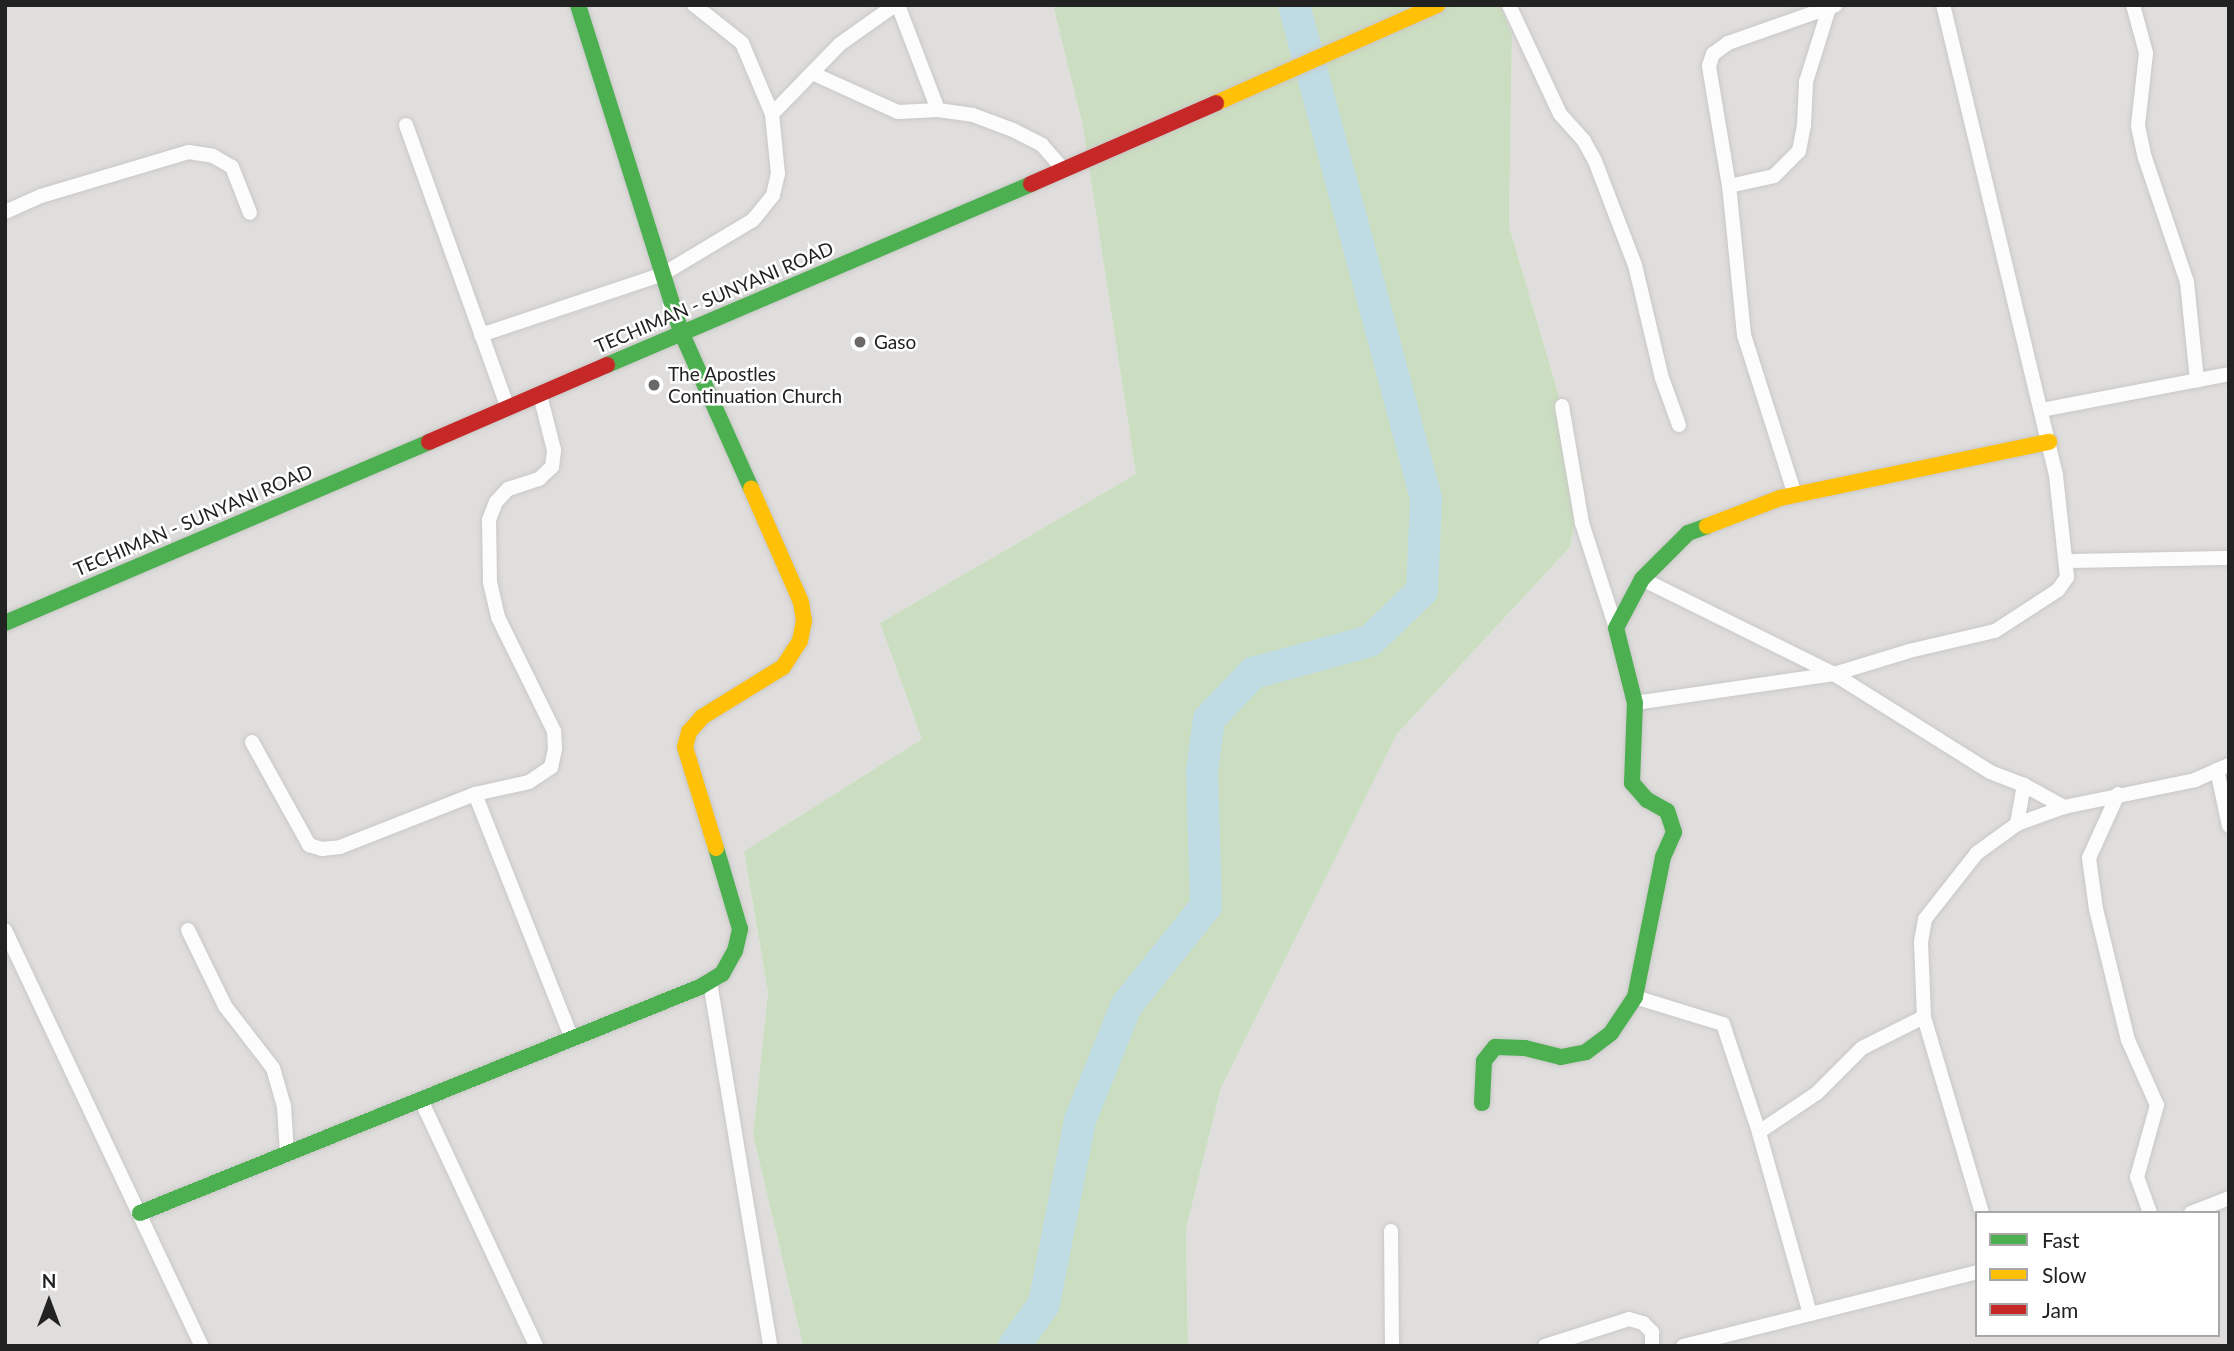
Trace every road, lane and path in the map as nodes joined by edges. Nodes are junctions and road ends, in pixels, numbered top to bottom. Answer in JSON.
{"nodes":[{"id":1,"x":578,"y":5,"type":"edge"},
{"id":2,"x":694,"y":5,"type":"edge"},
{"id":3,"x":897,"y":5,"type":"edge"},
{"id":4,"x":1437,"y":5,"type":"edge"},
{"id":5,"x":1509,"y":5,"type":"edge"},
{"id":6,"x":1943,"y":5,"type":"edge"},
{"id":7,"x":2133,"y":5,"type":"edge"},
{"id":8,"x":1832,"y":6,"type":"edge"},
{"id":9,"x":812,"y":73,"type":"junction"},
{"id":10,"x":937,"y":110,"type":"junction"},
{"id":11,"x":772,"y":114,"type":"junction"},
{"id":12,"x":406,"y":125,"type":"dead end"},
{"id":13,"x":1064,"y":170,"type":"junction"},
{"id":14,"x":1729,"y":186,"type":"junction"},
{"id":15,"x":5,"y":212,"type":"edge"},
{"id":16,"x":250,"y":214,"type":"dead end"},
{"id":17,"x":663,"y":274,"type":"junction"},
{"id":18,"x":682,"y":334,"type":"junction"},
{"id":19,"x":481,"y":335,"type":"junction"},
{"id":20,"x":2229,"y":374,"type":"edge"},
{"id":21,"x":2197,"y":380,"type":"junction"},
{"id":22,"x":540,"y":395,"type":"junction"},
{"id":23,"x":1562,"y":406,"type":"dead end"},
{"id":24,"x":508,"y":408,"type":"junction"},
{"id":25,"x":2042,"y":410,"type":"junction"},
{"id":26,"x":1679,"y":425,"type":"dead end"},
{"id":27,"x":2049,"y":442,"type":"junction"},
{"id":28,"x":1795,"y":495,"type":"junction"},
{"id":29,"x":2229,"y":558,"type":"edge"},
{"id":30,"x":2066,"y":561,"type":"junction"},
{"id":31,"x":1642,"y":579,"type":"junction"},
{"id":32,"x":5,"y":623,"type":"edge"},
{"id":33,"x":1616,"y":628,"type":"junction"},
{"id":34,"x":1834,"y":674,"type":"junction"},
{"id":35,"x":1635,"y":703,"type":"junction"},
{"id":36,"x":252,"y":742,"type":"dead end"},
{"id":37,"x":2223,"y":768,"type":"edge"},
{"id":38,"x":2024,"y":785,"type":"junction"},
{"id":39,"x":475,"y":794,"type":"junction"},
{"id":40,"x":2118,"y":794,"type":"junction"},
{"id":41,"x":2064,"y":807,"type":"junction"},
{"id":42,"x":2017,"y":824,"type":"junction"},
{"id":43,"x":2229,"y":826,"type":"edge"},
{"id":44,"x":5,"y":930,"type":"edge"},
{"id":45,"x":188,"y":930,"type":"dead end"},
{"id":46,"x":710,"y":982,"type":"junction"},
{"id":47,"x":1635,"y":997,"type":"junction"},
{"id":48,"x":1924,"y":1017,"type":"junction"},
{"id":49,"x":572,"y":1039,"type":"junction"},
{"id":50,"x":421,"y":1100,"type":"junction"},
{"id":51,"x":1482,"y":1103,"type":"dead end"},
{"id":52,"x":1759,"y":1132,"type":"junction"},
{"id":53,"x":286,"y":1154,"type":"junction"},
{"id":54,"x":2229,"y":1198,"type":"edge"},
{"id":55,"x":1981,"y":1211,"type":"edge"},
{"id":56,"x":2149,"y":1211,"type":"edge"},
{"id":57,"x":2196,"y":1211,"type":"edge"},
{"id":58,"x":140,"y":1213,"type":"junction"},
{"id":59,"x":1391,"y":1231,"type":"dead end"},
{"id":60,"x":1975,"y":1273,"type":"edge"},
{"id":61,"x":1810,"y":1314,"type":"junction"},
{"id":62,"x":202,"y":1346,"type":"edge"},
{"id":63,"x":536,"y":1346,"type":"edge"},
{"id":64,"x":770,"y":1346,"type":"edge"},
{"id":65,"x":1392,"y":1346,"type":"edge"},
{"id":66,"x":1545,"y":1346,"type":"edge"},
{"id":67,"x":1652,"y":1346,"type":"edge"},
{"id":68,"x":1683,"y":1346,"type":"edge"}],
"edges":[{"from":1,"to":17,"type":"street"},
{"from":2,"to":11,"type":"street"},
{"from":3,"to":9,"type":"street"},
{"from":3,"to":10,"type":"street"},
{"from":4,"to":13,"type":"street","name":"TECHIMAN - SUNYANI ROAD"},
{"from":5,"to":26,"type":"street"},
{"from":6,"to":25,"type":"street"},
{"from":7,"to":21,"type":"street"},
{"from":8,"to":14,"type":"street"},
{"from":8,"to":14,"type":"street"},
{"from":9,"to":10,"type":"street"},
{"from":9,"to":11,"type":"street"},
{"from":10,"to":13,"type":"street"},
{"from":11,"to":17,"type":"street"},
{"from":12,"to":19,"type":"street"},
{"from":13,"to":18,"type":"street","name":"TECHIMAN - SUNYANI ROAD"},
{"from":14,"to":28,"type":"street"},
{"from":15,"to":16,"type":"street"},
{"from":17,"to":18,"type":"street"},
{"from":17,"to":19,"type":"street"},
{"from":18,"to":22,"type":"street","name":"TECHIMAN - SUNYANI ROAD"},
{"from":18,"to":46,"type":"street"},
{"from":19,"to":24,"type":"street"},
{"from":20,"to":21,"type":"street"},
{"from":21,"to":25,"type":"street"},
{"from":22,"to":24,"type":"street","name":"TECHIMAN - SUNYANI ROAD"},
{"from":22,"to":39,"type":"street"},
{"from":23,"to":33,"type":"street"},
{"from":24,"to":32,"type":"street","name":"TECHIMAN - SUNYANI ROAD"},
{"from":25,"to":27,"type":"street"},
{"from":27,"to":28,"type":"street"},
{"from":27,"to":30,"type":"street"},
{"from":28,"to":31,"type":"street"},
{"from":29,"to":30,"type":"street"},
{"from":30,"to":34,"type":"street"},
{"from":31,"to":33,"type":"street"},
{"from":31,"to":34,"type":"street"},
{"from":33,"to":35,"type":"street"},
{"from":34,"to":35,"type":"street"},
{"from":34,"to":38,"type":"street"},
{"from":35,"to":47,"type":"street"},
{"from":36,"to":39,"type":"street"},
{"from":37,"to":40,"type":"street"},
{"from":37,"to":43,"type":"street"},
{"from":38,"to":41,"type":"street"},
{"from":38,"to":42,"type":"street"},
{"from":39,"to":49,"type":"street"},
{"from":40,"to":41,"type":"street"},
{"from":40,"to":56,"type":"street"},
{"from":41,"to":42,"type":"street"},
{"from":42,"to":48,"type":"street"},
{"from":44,"to":58,"type":"street"},
{"from":45,"to":53,"type":"street"},
{"from":46,"to":49,"type":"street"},
{"from":46,"to":64,"type":"street"},
{"from":47,"to":51,"type":"street"},
{"from":47,"to":52,"type":"street"},
{"from":48,"to":52,"type":"street"},
{"from":48,"to":55,"type":"street"},
{"from":49,"to":50,"type":"street"},
{"from":50,"to":53,"type":"street"},
{"from":50,"to":63,"type":"street"},
{"from":52,"to":61,"type":"street"},
{"from":53,"to":58,"type":"street"},
{"from":54,"to":57,"type":"street"},
{"from":58,"to":62,"type":"street"},
{"from":59,"to":65,"type":"street"},
{"from":60,"to":61,"type":"street"},
{"from":61,"to":68,"type":"street"},
{"from":66,"to":67,"type":"street"}]}
